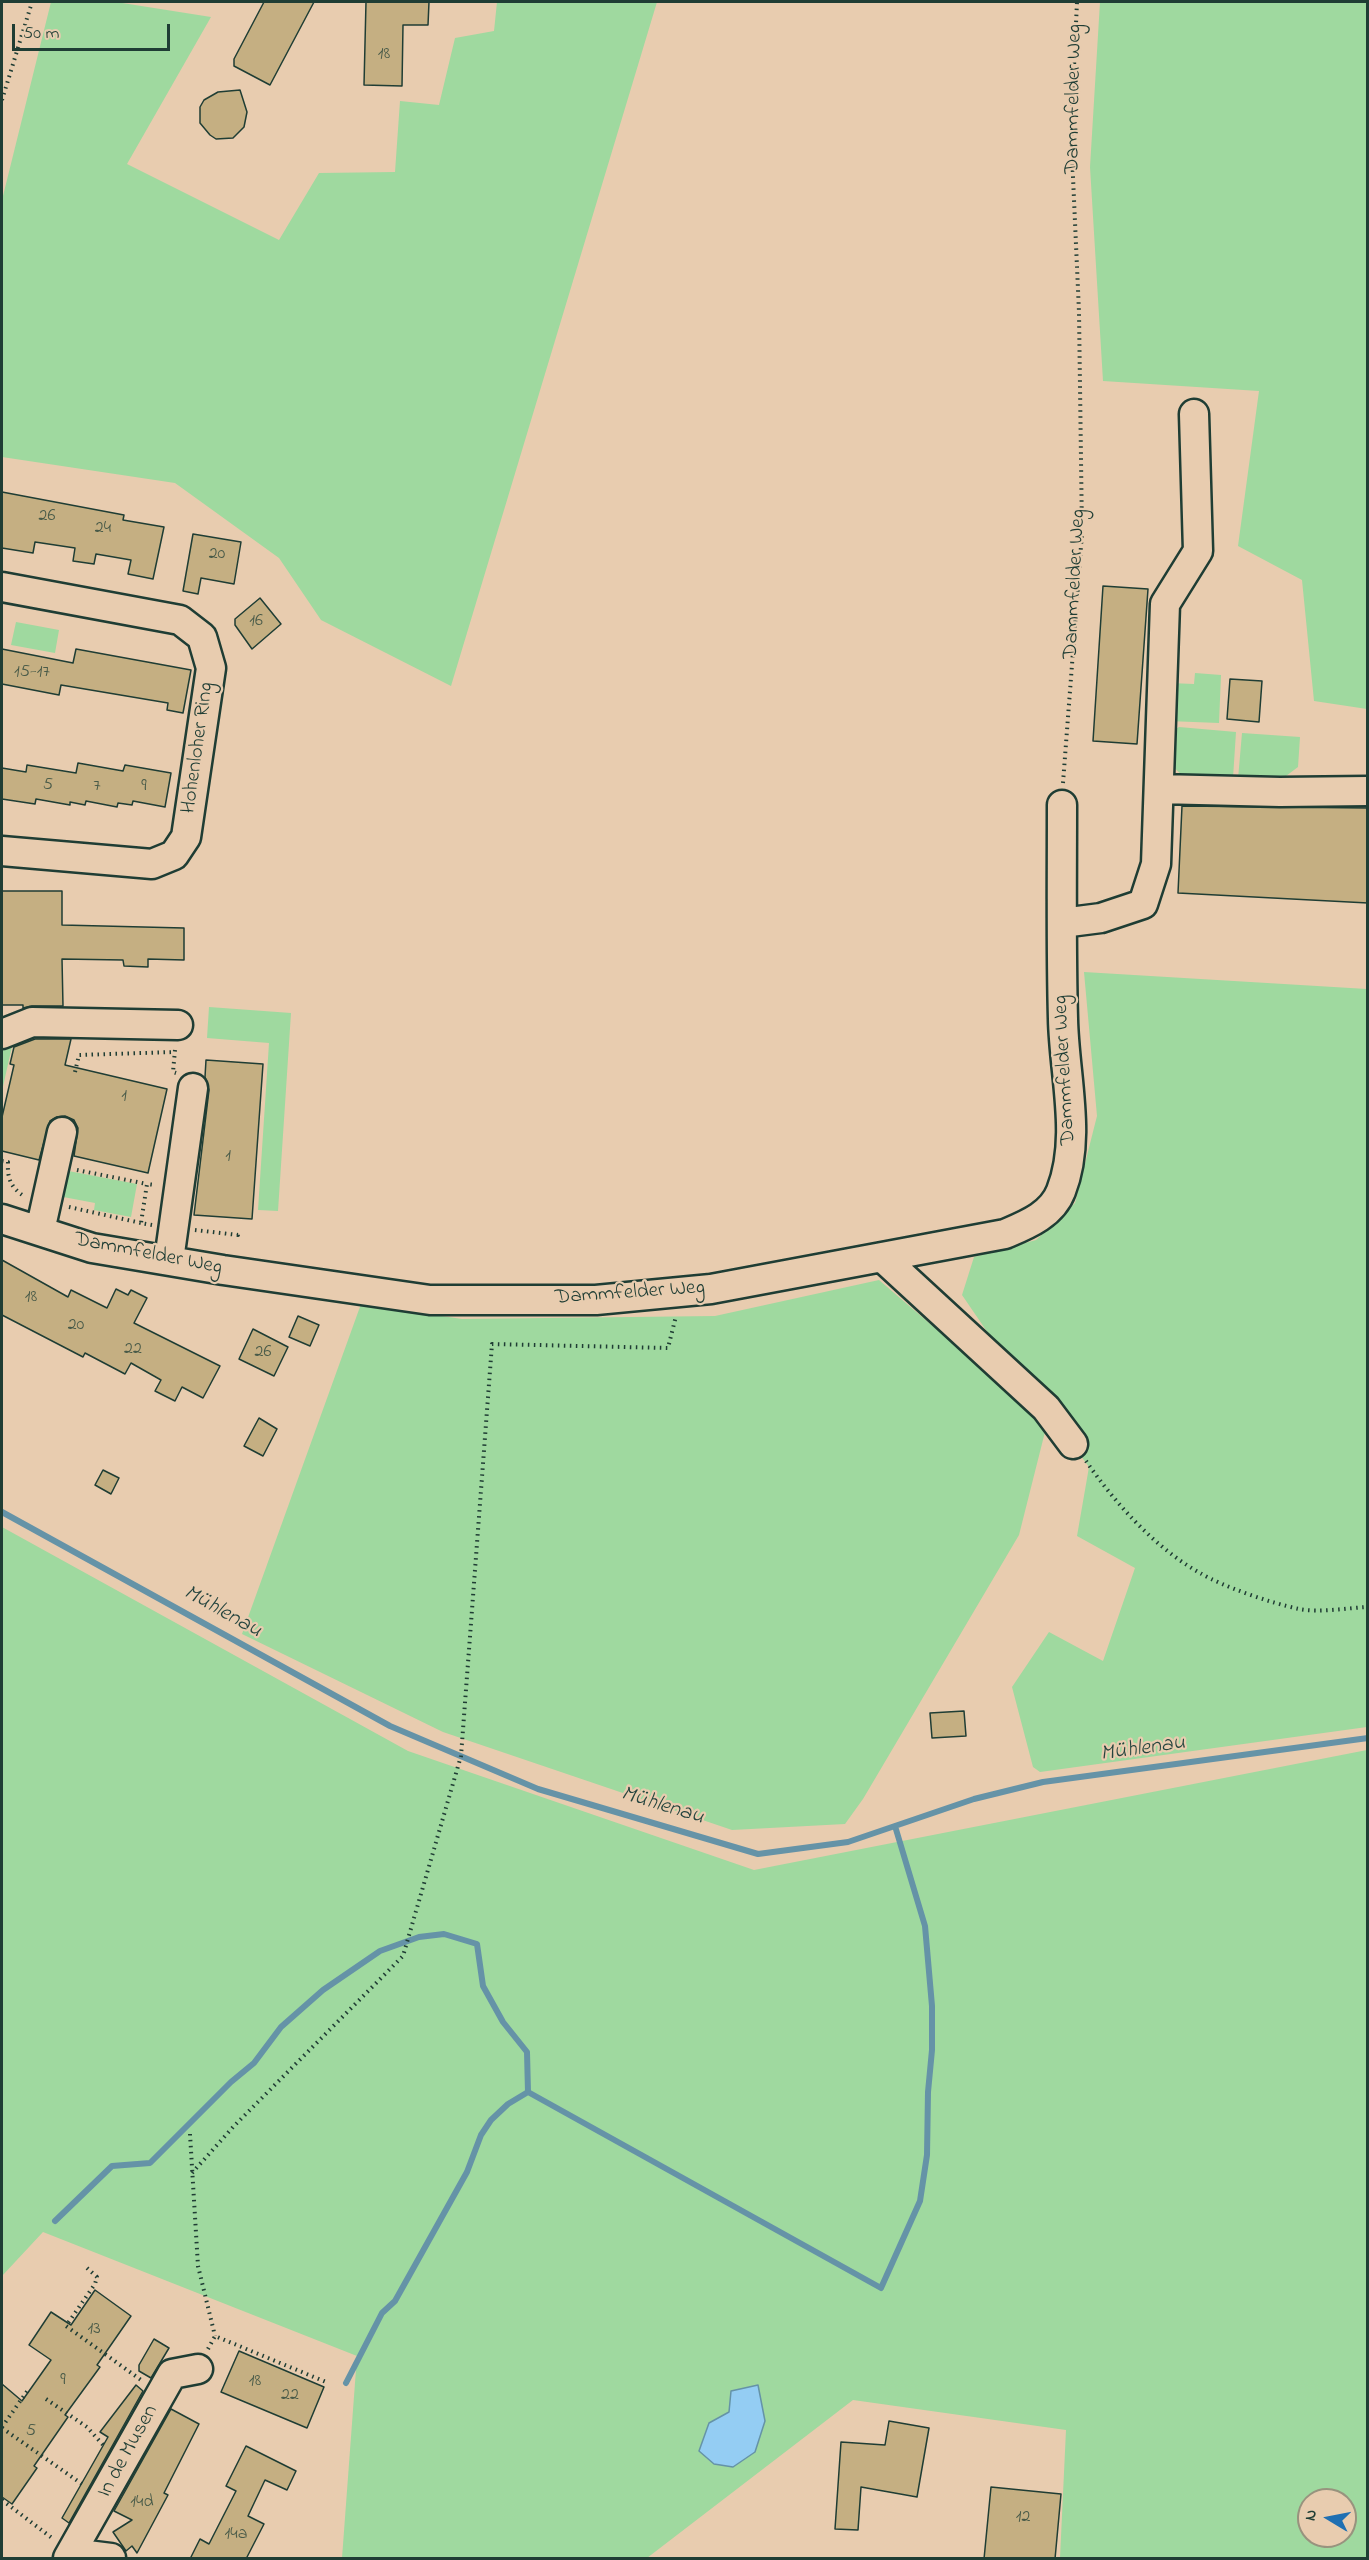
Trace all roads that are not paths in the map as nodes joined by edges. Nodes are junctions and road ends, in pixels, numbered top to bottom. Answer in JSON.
{"nodes":[{"id":1,"x":1194,"y":414,"type":"dead end"},
{"id":2,"x":2,"y":587,"type":"edge"},
{"id":3,"x":1159,"y":789,"type":"junction"},
{"id":4,"x":1368,"y":791,"type":"edge"},
{"id":5,"x":1062,"y":805,"type":"road end"},
{"id":6,"x":2,"y":851,"type":"edge"},
{"id":7,"x":1062,"y":923,"type":"junction"},
{"id":8,"x":2,"y":1034,"type":"edge"},
{"id":9,"x":176,"y":1038,"type":"road end"},
{"id":10,"x":193,"y":1088,"type":"road end"},
{"id":11,"x":62,"y":1132,"type":"dead end"},
{"id":12,"x":2,"y":1219,"type":"edge"},
{"id":13,"x":40,"y":1231,"type":"junction"},
{"id":14,"x":883,"y":1258,"type":"junction"},
{"id":15,"x":169,"y":1260,"type":"junction"},
{"id":16,"x":1073,"y":1444,"type":"road end"},
{"id":17,"x":185,"y":2371,"type":"road end"},
{"id":18,"x":70,"y":2556,"type":"edge"},
{"id":19,"x":111,"y":2559,"type":"edge"}],
"edges":[{"from":1,"to":3,"type":"street"},
{"from":2,"to":6,"type":"street","name":"Hohenloher Ring"},
{"from":3,"to":4,"type":"street"},
{"from":3,"to":7,"type":"street"},
{"from":5,"to":7,"type":"street","name":"Dammfelder Weg"},
{"from":7,"to":14,"type":"street","name":"Dammfelder Weg"},
{"from":8,"to":9,"type":"street"},
{"from":10,"to":15,"type":"street"},
{"from":11,"to":13,"type":"street"},
{"from":12,"to":13,"type":"street","name":"Dammfelder Weg"},
{"from":13,"to":15,"type":"street","name":"Dammfelder Weg"},
{"from":14,"to":15,"type":"street","name":"Dammfelder Weg"},
{"from":14,"to":16,"type":"street"},
{"from":17,"to":18,"type":"street","name":"In de Musen"},
{"from":18,"to":19,"type":"street"}]}
